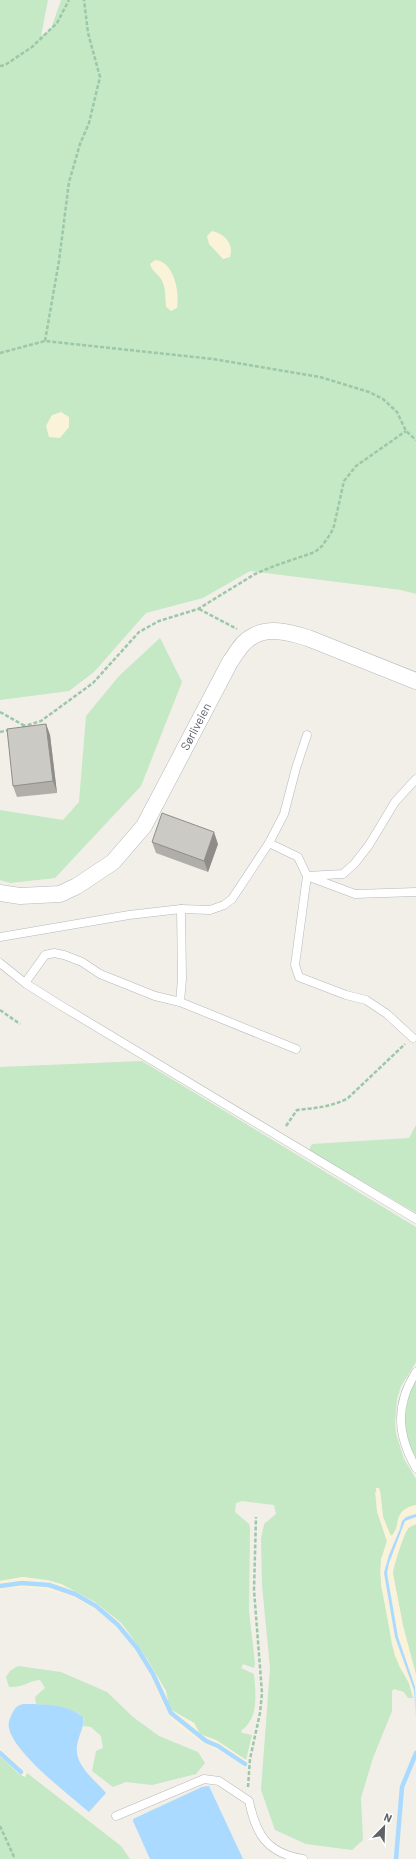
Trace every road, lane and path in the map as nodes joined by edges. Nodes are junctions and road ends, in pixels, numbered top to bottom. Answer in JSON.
{"nodes":[{"id":1,"x":69,"y":0,"type":"edge"},
{"id":2,"x":84,"y":0,"type":"edge"},
{"id":3,"x":0,"y":66,"type":"edge"},
{"id":4,"x":45,"y":341,"type":"junction"},
{"id":5,"x":0,"y":353,"type":"edge"},
{"id":6,"x":406,"y":431,"type":"junction"},
{"id":7,"x":416,"y":440,"type":"edge"},
{"id":8,"x":198,"y":609,"type":"junction"},
{"id":9,"x":251,"y":637,"type":"junction"},
{"id":10,"x":416,"y":681,"type":"edge"},
{"id":11,"x":0,"y":712,"type":"edge"},
{"id":12,"x":26,"y":726,"type":"junction"},
{"id":13,"x":18,"y":728,"type":"edge"},
{"id":14,"x":12,"y":729,"type":"edge"},
{"id":15,"x":0,"y":732,"type":"edge"},
{"id":16,"x":307,"y":735,"type":"dead end"},
{"id":17,"x":416,"y":779,"type":"edge"},
{"id":18,"x":269,"y":843,"type":"junction"},
{"id":19,"x":307,"y":876,"type":"junction"},
{"id":20,"x":416,"y":892,"type":"edge"},
{"id":21,"x":0,"y":893,"type":"edge"},
{"id":22,"x":181,"y":909,"type":"junction"},
{"id":23,"x":0,"y":937,"type":"edge"},
{"id":24,"x":0,"y":963,"type":"edge"},
{"id":25,"x":25,"y":983,"type":"junction"},
{"id":26,"x":180,"y":1002,"type":"junction"},
{"id":27,"x":0,"y":1010,"type":"edge"},
{"id":28,"x":20,"y":1024,"type":"dead end"},
{"id":29,"x":413,"y":1038,"type":"joint"},
{"id":30,"x":296,"y":1049,"type":"dead end"},
{"id":31,"x":286,"y":1126,"type":"dead end"},
{"id":32,"x":416,"y":1219,"type":"edge"},
{"id":33,"x":416,"y":1372,"type":"edge"},
{"id":34,"x":416,"y":1468,"type":"edge"},
{"id":35,"x":256,"y":1517,"type":"dead end"},
{"id":36,"x":249,"y":1802,"type":"junction"},
{"id":37,"x":116,"y":1816,"type":"dead end"},
{"id":38,"x":0,"y":1826,"type":"edge"},
{"id":39,"x":15,"y":1859,"type":"edge"},
{"id":40,"x":303,"y":1859,"type":"edge"}],
"edges":[{"from":1,"to":3,"type":"path"},
{"from":2,"to":4,"type":"path"},
{"from":4,"to":5,"type":"path"},
{"from":4,"to":6,"type":"path"},
{"from":6,"to":7,"type":"path"},
{"from":6,"to":8,"type":"path"},
{"from":8,"to":9,"type":"path"},
{"from":8,"to":12,"type":"path"},
{"from":9,"to":10,"type":"street","name":"Sørliveien"},
{"from":9,"to":21,"type":"street","name":"Sørliveien"},
{"from":11,"to":12,"type":"path"},
{"from":12,"to":13,"type":"path"},
{"from":14,"to":15,"type":"path"},
{"from":16,"to":18,"type":"lane"},
{"from":17,"to":19,"type":"lane"},
{"from":18,"to":19,"type":"lane"},
{"from":18,"to":22,"type":"lane"},
{"from":19,"to":20,"type":"lane"},
{"from":19,"to":29,"type":"lane"},
{"from":22,"to":23,"type":"lane"},
{"from":22,"to":26,"type":"lane"},
{"from":24,"to":25,"type":"lane"},
{"from":25,"to":26,"type":"lane"},
{"from":25,"to":32,"type":"lane"},
{"from":26,"to":30,"type":"lane"},
{"from":27,"to":28,"type":"path"},
{"from":29,"to":31,"type":"path"},
{"from":33,"to":34,"type":"lane"},
{"from":35,"to":36,"type":"path"},
{"from":36,"to":37,"type":"lane"},
{"from":36,"to":40,"type":"lane"},
{"from":38,"to":39,"type":"path"}]}
